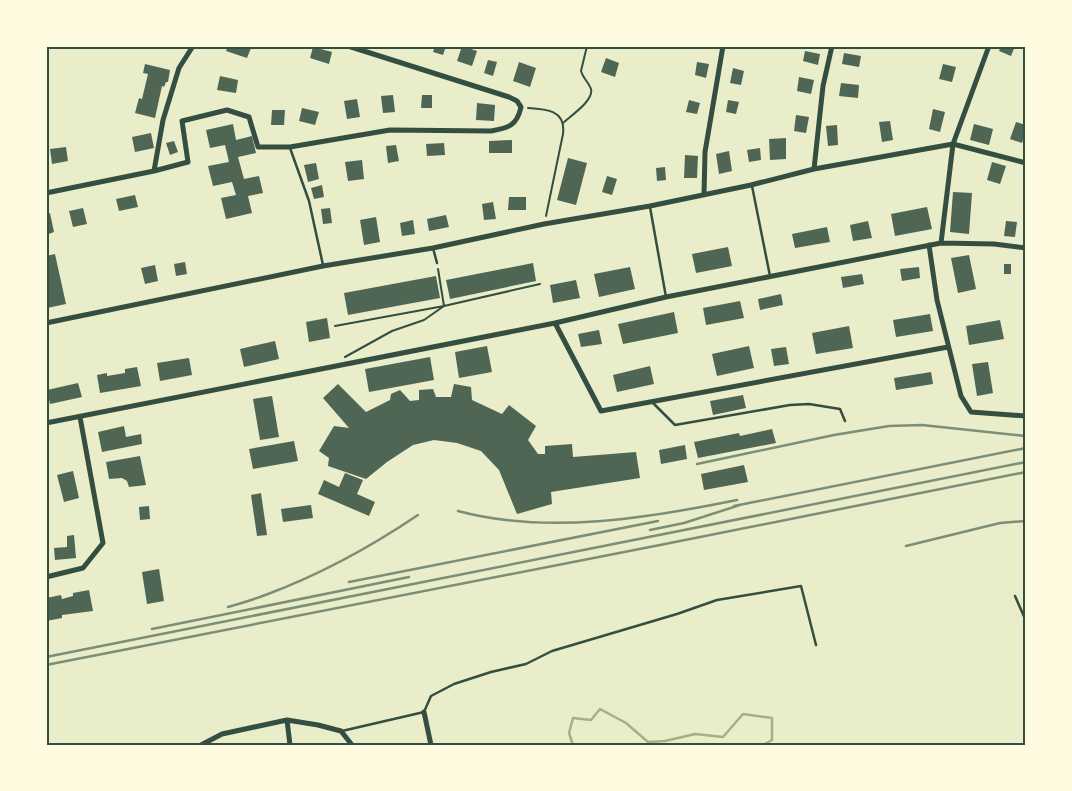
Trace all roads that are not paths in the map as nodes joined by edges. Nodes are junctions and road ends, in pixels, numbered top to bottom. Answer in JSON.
{"nodes":[{"id":1,"x":193,"y":46,"type":"edge"},
{"id":2,"x":348,"y":46,"type":"edge"},
{"id":3,"x":723,"y":46,"type":"edge"},
{"id":4,"x":832,"y":46,"type":"edge"},
{"id":5,"x":989,"y":46,"type":"edge"},
{"id":6,"x":954,"y":144,"type":"junction"},
{"id":7,"x":290,"y":147,"type":"junction"},
{"id":8,"x":1026,"y":163,"type":"edge"},
{"id":9,"x":814,"y":170,"type":"junction"},
{"id":10,"x":154,"y":171,"type":"junction"},
{"id":11,"x":751,"y":185,"type":"junction"},
{"id":12,"x":46,"y":193,"type":"edge"},
{"id":13,"x":704,"y":195,"type":"junction"},
{"id":14,"x":650,"y":206,"type":"junction"},
{"id":15,"x":941,"y":243,"type":"junction"},
{"id":16,"x":929,"y":245,"type":"junction"},
{"id":17,"x":433,"y":248,"type":"junction"},
{"id":18,"x":1026,"y":248,"type":"edge"},
{"id":19,"x":437,"y":263,"type":"road end"},
{"id":20,"x":323,"y":266,"type":"junction"},
{"id":21,"x":770,"y":276,"type":"junction"},
{"id":22,"x":666,"y":296,"type":"junction"},
{"id":23,"x":46,"y":323,"type":"edge"},
{"id":24,"x":555,"y":323,"type":"junction"},
{"id":25,"x":948,"y":347,"type":"junction"},
{"id":26,"x":652,"y":402,"type":"junction"},
{"id":27,"x":1026,"y":416,"type":"edge"},
{"id":28,"x":80,"y":417,"type":"junction"},
{"id":29,"x":845,"y":421,"type":"dead end"},
{"id":30,"x":46,"y":423,"type":"edge"},
{"id":31,"x":46,"y":577,"type":"edge"},
{"id":32,"x":1014,"y":596,"type":"dead end"},
{"id":33,"x":1026,"y":621,"type":"edge"},
{"id":34,"x":816,"y":645,"type":"dead end"},
{"id":35,"x":424,"y":712,"type":"junction"},
{"id":36,"x":287,"y":720,"type":"junction"},
{"id":37,"x":341,"y":731,"type":"junction"},
{"id":38,"x":201,"y":745,"type":"edge"},
{"id":39,"x":290,"y":745,"type":"edge"},
{"id":40,"x":352,"y":745,"type":"edge"},
{"id":41,"x":431,"y":745,"type":"edge"}],
"edges":[{"from":1,"to":10,"type":"street"},
{"from":2,"to":7,"type":"street"},
{"from":3,"to":13,"type":"street"},
{"from":4,"to":9,"type":"street"},
{"from":5,"to":6,"type":"street"},
{"from":6,"to":8,"type":"street"},
{"from":6,"to":9,"type":"street"},
{"from":6,"to":15,"type":"street"},
{"from":7,"to":10,"type":"street"},
{"from":7,"to":20,"type":"lane"},
{"from":9,"to":11,"type":"street"},
{"from":10,"to":12,"type":"street"},
{"from":11,"to":13,"type":"street"},
{"from":11,"to":21,"type":"lane"},
{"from":13,"to":14,"type":"street"},
{"from":14,"to":17,"type":"street"},
{"from":14,"to":22,"type":"lane"},
{"from":15,"to":16,"type":"street"},
{"from":15,"to":18,"type":"street"},
{"from":16,"to":21,"type":"street"},
{"from":16,"to":25,"type":"street"},
{"from":17,"to":19,"type":"lane"},
{"from":17,"to":20,"type":"street"},
{"from":20,"to":23,"type":"street"},
{"from":21,"to":22,"type":"street"},
{"from":22,"to":24,"type":"street"},
{"from":24,"to":26,"type":"street"},
{"from":24,"to":28,"type":"street"},
{"from":25,"to":26,"type":"street"},
{"from":25,"to":27,"type":"street"},
{"from":26,"to":29,"type":"lane"},
{"from":28,"to":30,"type":"street"},
{"from":28,"to":31,"type":"street"},
{"from":32,"to":33,"type":"lane"},
{"from":34,"to":35,"type":"lane"},
{"from":35,"to":37,"type":"lane"},
{"from":35,"to":41,"type":"street"},
{"from":36,"to":37,"type":"street"},
{"from":36,"to":38,"type":"street"},
{"from":36,"to":39,"type":"street"},
{"from":37,"to":40,"type":"street"}]}
